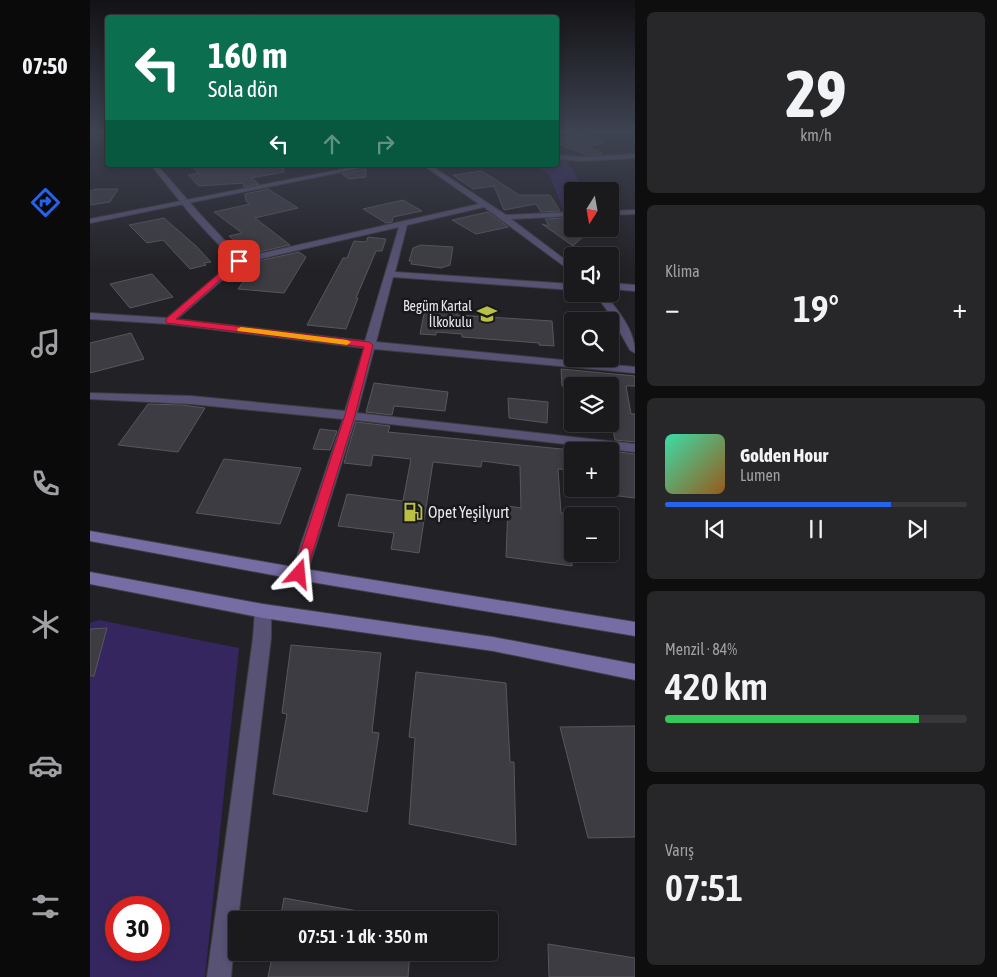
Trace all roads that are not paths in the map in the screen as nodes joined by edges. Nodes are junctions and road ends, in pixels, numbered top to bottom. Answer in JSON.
{"nodes":[{"id":1,"x":165,"y":179,"type":"edge"},
{"id":2,"x":304,"y":179,"type":"edge"},
{"id":3,"x":446,"y":179,"type":"edge"},
{"id":4,"x":184,"y":202,"type":"junction"},
{"id":5,"x":484,"y":205,"type":"junction"},
{"id":6,"x":634,"y":212,"type":"edge"},
{"id":7,"x":619,"y":213,"type":"edge"},
{"id":8,"x":564,"y":214,"type":"edge"},
{"id":9,"x":504,"y":217,"type":"junction"},
{"id":10,"x":90,"y":221,"type":"edge"},
{"id":11,"x":404,"y":222,"type":"junction"},
{"id":12,"x":239,"y":261,"type":"junction"},
{"id":13,"x":564,"y":262,"type":"edge"},
{"id":14,"x":390,"y":274,"type":"junction"},
{"id":15,"x":564,"y":286,"type":"edge"},
{"id":16,"x":619,"y":287,"type":"edge"},
{"id":17,"x":634,"y":288,"type":"edge"},
{"id":18,"x":606,"y":302,"type":"edge"},
{"id":19,"x":90,"y":316,"type":"edge"},
{"id":20,"x":169,"y":321,"type":"junction"},
{"id":21,"x":369,"y":345,"type":"junction"},
{"id":22,"x":634,"y":350,"type":"edge"},
{"id":23,"x":634,"y":370,"type":"edge"},
{"id":24,"x":90,"y":396,"type":"edge"},
{"id":25,"x":350,"y":415,"type":"junction"},
{"id":26,"x":634,"y":448,"type":"edge"},
{"id":27,"x":90,"y":536,"type":"edge"},
{"id":28,"x":299,"y":574,"type":"junction"},
{"id":29,"x":90,"y":580,"type":"edge"},
{"id":30,"x":263,"y":610,"type":"junction"},
{"id":31,"x":634,"y":629,"type":"edge"},
{"id":32,"x":632,"y":673,"type":"edge"},
{"id":33,"x":219,"y":977,"type":"edge"}],
"edges":[{"from":1,"to":4,"type":"street"},
{"from":2,"to":4,"type":"street"},
{"from":3,"to":5,"type":"street"},
{"from":4,"to":10,"type":"street"},
{"from":4,"to":12,"type":"street"},
{"from":5,"to":9,"type":"street"},
{"from":5,"to":11,"type":"street"},
{"from":6,"to":7,"type":"street"},
{"from":8,"to":9,"type":"street"},
{"from":9,"to":13,"type":"street"},
{"from":11,"to":12,"type":"street"},
{"from":11,"to":14,"type":"street"},
{"from":12,"to":20,"type":"street"},
{"from":14,"to":15,"type":"street"},
{"from":14,"to":21,"type":"street"},
{"from":16,"to":17,"type":"street"},
{"from":18,"to":22,"type":"street"},
{"from":19,"to":20,"type":"street"},
{"from":20,"to":21,"type":"street"},
{"from":21,"to":23,"type":"street"},
{"from":21,"to":25,"type":"street"},
{"from":24,"to":25,"type":"street"},
{"from":25,"to":26,"type":"street"},
{"from":25,"to":28,"type":"street"},
{"from":27,"to":28,"type":"main road"},
{"from":28,"to":31,"type":"main road"},
{"from":29,"to":30,"type":"main road"},
{"from":30,"to":32,"type":"main road"},
{"from":30,"to":33,"type":"street"}]}
